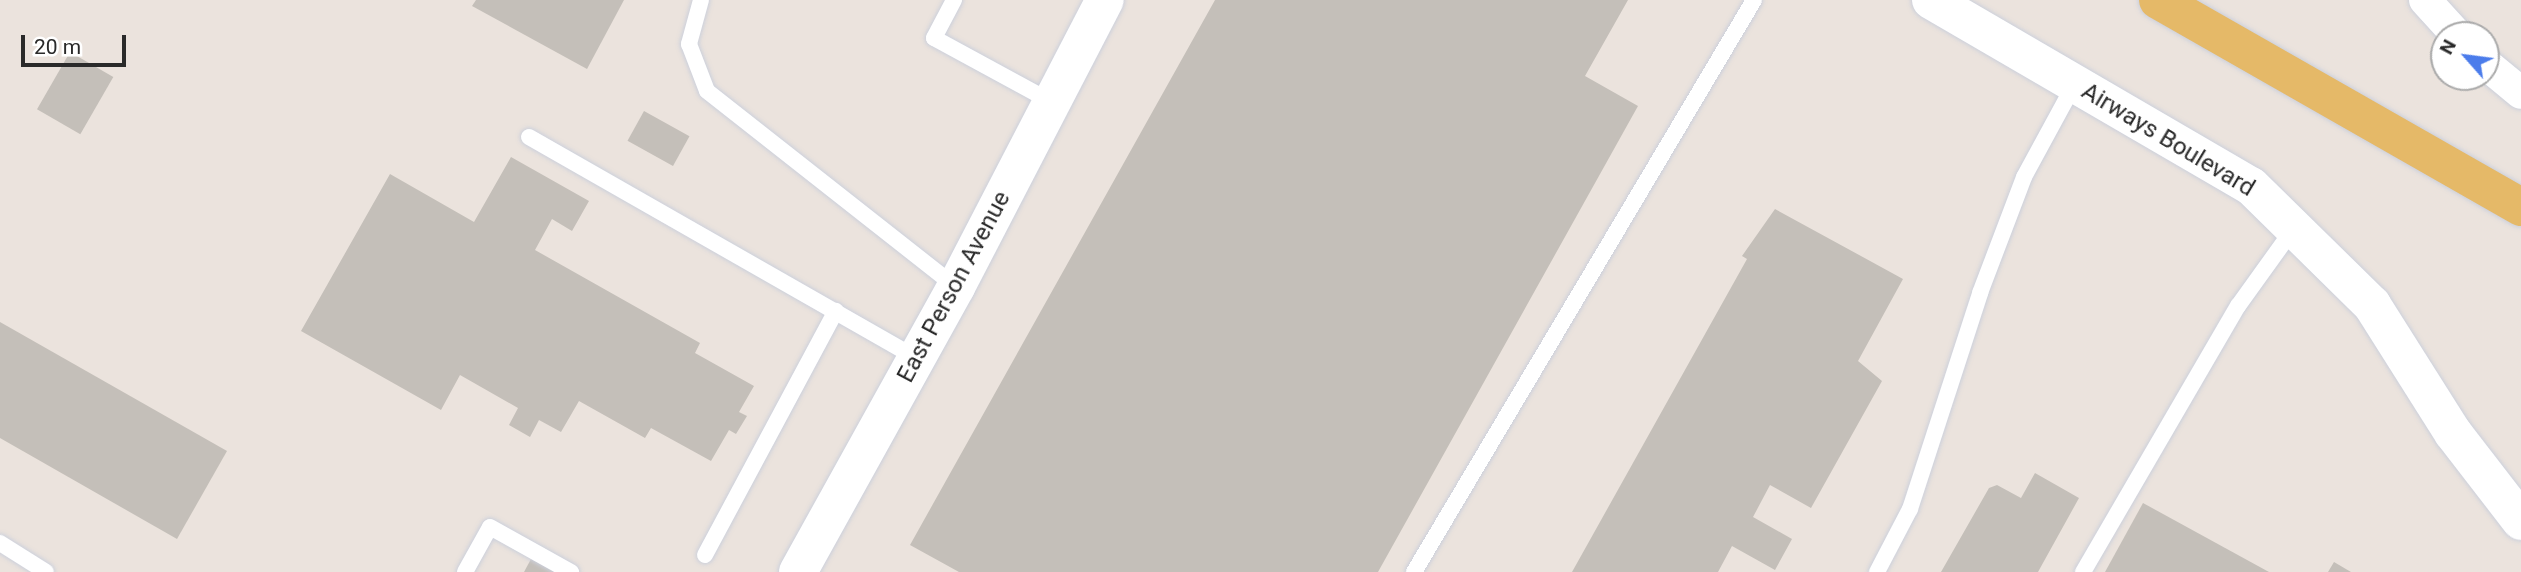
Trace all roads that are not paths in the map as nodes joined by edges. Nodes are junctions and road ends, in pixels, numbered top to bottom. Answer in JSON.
{"nodes":[{"id":1,"x":701,"y":0,"type":"edge"},
{"id":2,"x":954,"y":0,"type":"edge"},
{"id":3,"x":1105,"y":0,"type":"edge"},
{"id":4,"x":1754,"y":0,"type":"edge"},
{"id":5,"x":1931,"y":0,"type":"edge"},
{"id":6,"x":2158,"y":0,"type":"edge"},
{"id":7,"x":2425,"y":0,"type":"edge"},
{"id":8,"x":2444,"y":21,"type":"edge"},
{"id":9,"x":2500,"y":76,"type":"edge"},
{"id":10,"x":2075,"y":83,"type":"junction"},
{"id":11,"x":2521,"y":93,"type":"edge"},
{"id":12,"x":1052,"y":102,"type":"junction"},
{"id":13,"x":529,"y":137,"type":"dead end"},
{"id":14,"x":2521,"y":207,"type":"edge"},
{"id":15,"x":2294,"y":228,"type":"junction"},
{"id":16,"x":956,"y":287,"type":"junction"},
{"id":17,"x":836,"y":311,"type":"junction"},
{"id":18,"x":917,"y":358,"type":"junction"},
{"id":19,"x":2521,"y":521,"type":"edge"},
{"id":20,"x":0,"y":543,"type":"edge"},
{"id":21,"x":705,"y":555,"type":"dead end"},
{"id":22,"x":46,"y":572,"type":"edge"},
{"id":23,"x":465,"y":572,"type":"edge"},
{"id":24,"x":571,"y":572,"type":"edge"},
{"id":25,"x":798,"y":572,"type":"edge"},
{"id":26,"x":1413,"y":572,"type":"edge"},
{"id":27,"x":1877,"y":572,"type":"edge"},
{"id":28,"x":2083,"y":572,"type":"edge"}],
"edges":[{"from":1,"to":16,"type":"lane"},
{"from":2,"to":12,"type":"lane"},
{"from":3,"to":12,"type":"street","name":"East Person Avenue"},
{"from":4,"to":26,"type":"lane"},
{"from":5,"to":10,"type":"street","name":"Airways Boulevard"},
{"from":6,"to":14,"type":"main road"},
{"from":7,"to":8,"type":"street"},
{"from":9,"to":11,"type":"street"},
{"from":10,"to":15,"type":"street","name":"Airways Boulevard"},
{"from":10,"to":27,"type":"lane"},
{"from":12,"to":16,"type":"street","name":"East Person Avenue"},
{"from":13,"to":17,"type":"lane"},
{"from":15,"to":19,"type":"street","name":"Airways Boulevard"},
{"from":15,"to":28,"type":"lane"},
{"from":16,"to":18,"type":"street","name":"East Person Avenue"},
{"from":17,"to":18,"type":"lane"},
{"from":17,"to":21,"type":"lane"},
{"from":18,"to":25,"type":"street","name":"East Person Avenue"},
{"from":20,"to":22,"type":"lane"},
{"from":23,"to":24,"type":"lane"}]}
